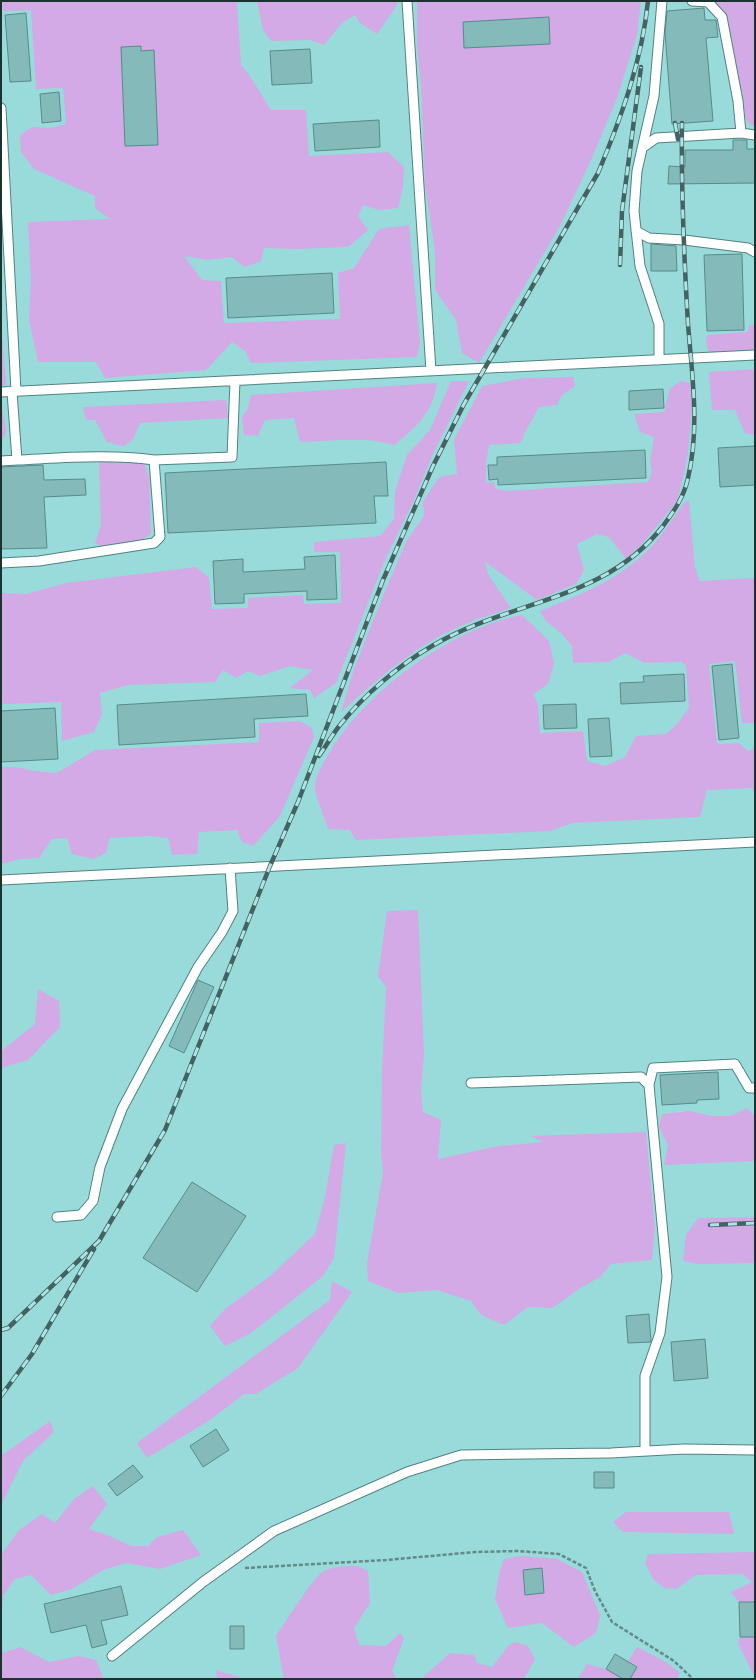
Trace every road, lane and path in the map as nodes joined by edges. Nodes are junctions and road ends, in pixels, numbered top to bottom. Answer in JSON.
{"nodes":[{"id":1,"x":407,"y":1,"type":"edge"},
{"id":2,"x":662,"y":1,"type":"edge"},
{"id":3,"x":692,"y":1,"type":"edge"},
{"id":4,"x":1,"y":108,"type":"edge"},
{"id":5,"x":741,"y":134,"type":"junction"},
{"id":6,"x":755,"y":135,"type":"edge"},
{"id":7,"x":642,"y":148,"type":"junction"},
{"id":8,"x":636,"y":231,"type":"junction"},
{"id":9,"x":755,"y":252,"type":"edge"},
{"id":10,"x":755,"y":355,"type":"edge"},
{"id":11,"x":659,"y":360,"type":"junction"},
{"id":12,"x":431,"y":371,"type":"junction"},
{"id":13,"x":235,"y":381,"type":"junction"},
{"id":14,"x":14,"y":391,"type":"junction"},
{"id":15,"x":1,"y":392,"type":"edge"},
{"id":16,"x":17,"y":460,"type":"junction"},
{"id":17,"x":154,"y":460,"type":"junction"},
{"id":18,"x":1,"y":461,"type":"edge"},
{"id":19,"x":1,"y":563,"type":"edge"},
{"id":20,"x":755,"y":842,"type":"edge"},
{"id":21,"x":230,"y":868,"type":"junction"},
{"id":22,"x":1,"y":880,"type":"edge"},
{"id":23,"x":471,"y":1083,"type":"dead end"},
{"id":24,"x":649,"y":1085,"type":"junction"},
{"id":25,"x":755,"y":1088,"type":"edge"},
{"id":26,"x":58,"y":1217,"type":"dead end"},
{"id":27,"x":755,"y":1450,"type":"edge"},
{"id":28,"x":646,"y":1451,"type":"junction"},
{"id":29,"x":241,"y":1568,"type":"dead end"},
{"id":30,"x":112,"y":1656,"type":"dead end"},
{"id":31,"x":692,"y":1679,"type":"edge"}],
"edges":[{"from":1,"to":12,"type":"lane"},
{"from":2,"to":7,"type":"lane"},
{"from":3,"to":5,"type":"lane"},
{"from":4,"to":14,"type":"lane"},
{"from":5,"to":6,"type":"lane"},
{"from":5,"to":7,"type":"lane"},
{"from":7,"to":8,"type":"lane"},
{"from":8,"to":9,"type":"lane"},
{"from":8,"to":11,"type":"lane"},
{"from":10,"to":11,"type":"lane"},
{"from":11,"to":12,"type":"lane"},
{"from":12,"to":13,"type":"lane"},
{"from":13,"to":14,"type":"lane"},
{"from":13,"to":17,"type":"lane"},
{"from":14,"to":15,"type":"lane"},
{"from":14,"to":16,"type":"lane"},
{"from":16,"to":17,"type":"lane"},
{"from":16,"to":18,"type":"lane"},
{"from":17,"to":19,"type":"lane"},
{"from":20,"to":21,"type":"lane"},
{"from":21,"to":22,"type":"lane"},
{"from":21,"to":26,"type":"lane"},
{"from":23,"to":24,"type":"lane"},
{"from":24,"to":25,"type":"lane"},
{"from":24,"to":28,"type":"lane"},
{"from":27,"to":28,"type":"lane"},
{"from":28,"to":30,"type":"lane"},
{"from":29,"to":31,"type":"path"}]}
